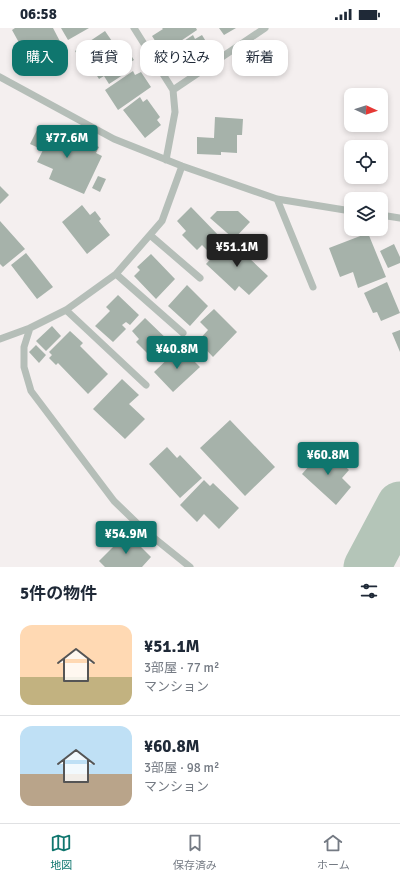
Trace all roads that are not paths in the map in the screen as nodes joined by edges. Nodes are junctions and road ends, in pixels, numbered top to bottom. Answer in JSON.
{"nodes":[{"id":1,"x":134,"y":28,"type":"edge"},
{"id":2,"x":265,"y":28,"type":"edge"},
{"id":3,"x":0,"y":77,"type":"edge"},
{"id":4,"x":173,"y":90,"type":"junction"},
{"id":5,"x":166,"y":160,"type":"junction"},
{"id":6,"x":182,"y":166,"type":"junction"},
{"id":7,"x":277,"y":199,"type":"junction"},
{"id":8,"x":344,"y":210,"type":"edge"},
{"id":9,"x":388,"y":216,"type":"edge"},
{"id":10,"x":400,"y":218,"type":"edge"},
{"id":11,"x":150,"y":235,"type":"junction"},
{"id":12,"x":116,"y":274,"type":"junction"},
{"id":13,"x":200,"y":278,"type":"dead end"},
{"id":14,"x":312,"y":288,"type":"dead end"},
{"id":15,"x":66,"y":310,"type":"junction"},
{"id":16,"x":30,"y":328,"type":"junction"},
{"id":17,"x":183,"y":333,"type":"dead end"},
{"id":18,"x":0,"y":339,"type":"edge"},
{"id":19,"x":146,"y":385,"type":"dead end"},
{"id":20,"x":190,"y":567,"type":"edge"}],
"edges":[{"from":1,"to":4,"type":"street"},
{"from":2,"to":4,"type":"street"},
{"from":3,"to":5,"type":"street"},
{"from":4,"to":5,"type":"street"},
{"from":5,"to":6,"type":"street"},
{"from":6,"to":7,"type":"street"},
{"from":6,"to":11,"type":"street"},
{"from":7,"to":8,"type":"street"},
{"from":7,"to":14,"type":"street"},
{"from":9,"to":10,"type":"street"},
{"from":11,"to":12,"type":"street"},
{"from":11,"to":13,"type":"street"},
{"from":12,"to":15,"type":"street"},
{"from":12,"to":17,"type":"street"},
{"from":15,"to":16,"type":"street"},
{"from":15,"to":19,"type":"street"},
{"from":16,"to":18,"type":"street"},
{"from":16,"to":20,"type":"street"}]}
